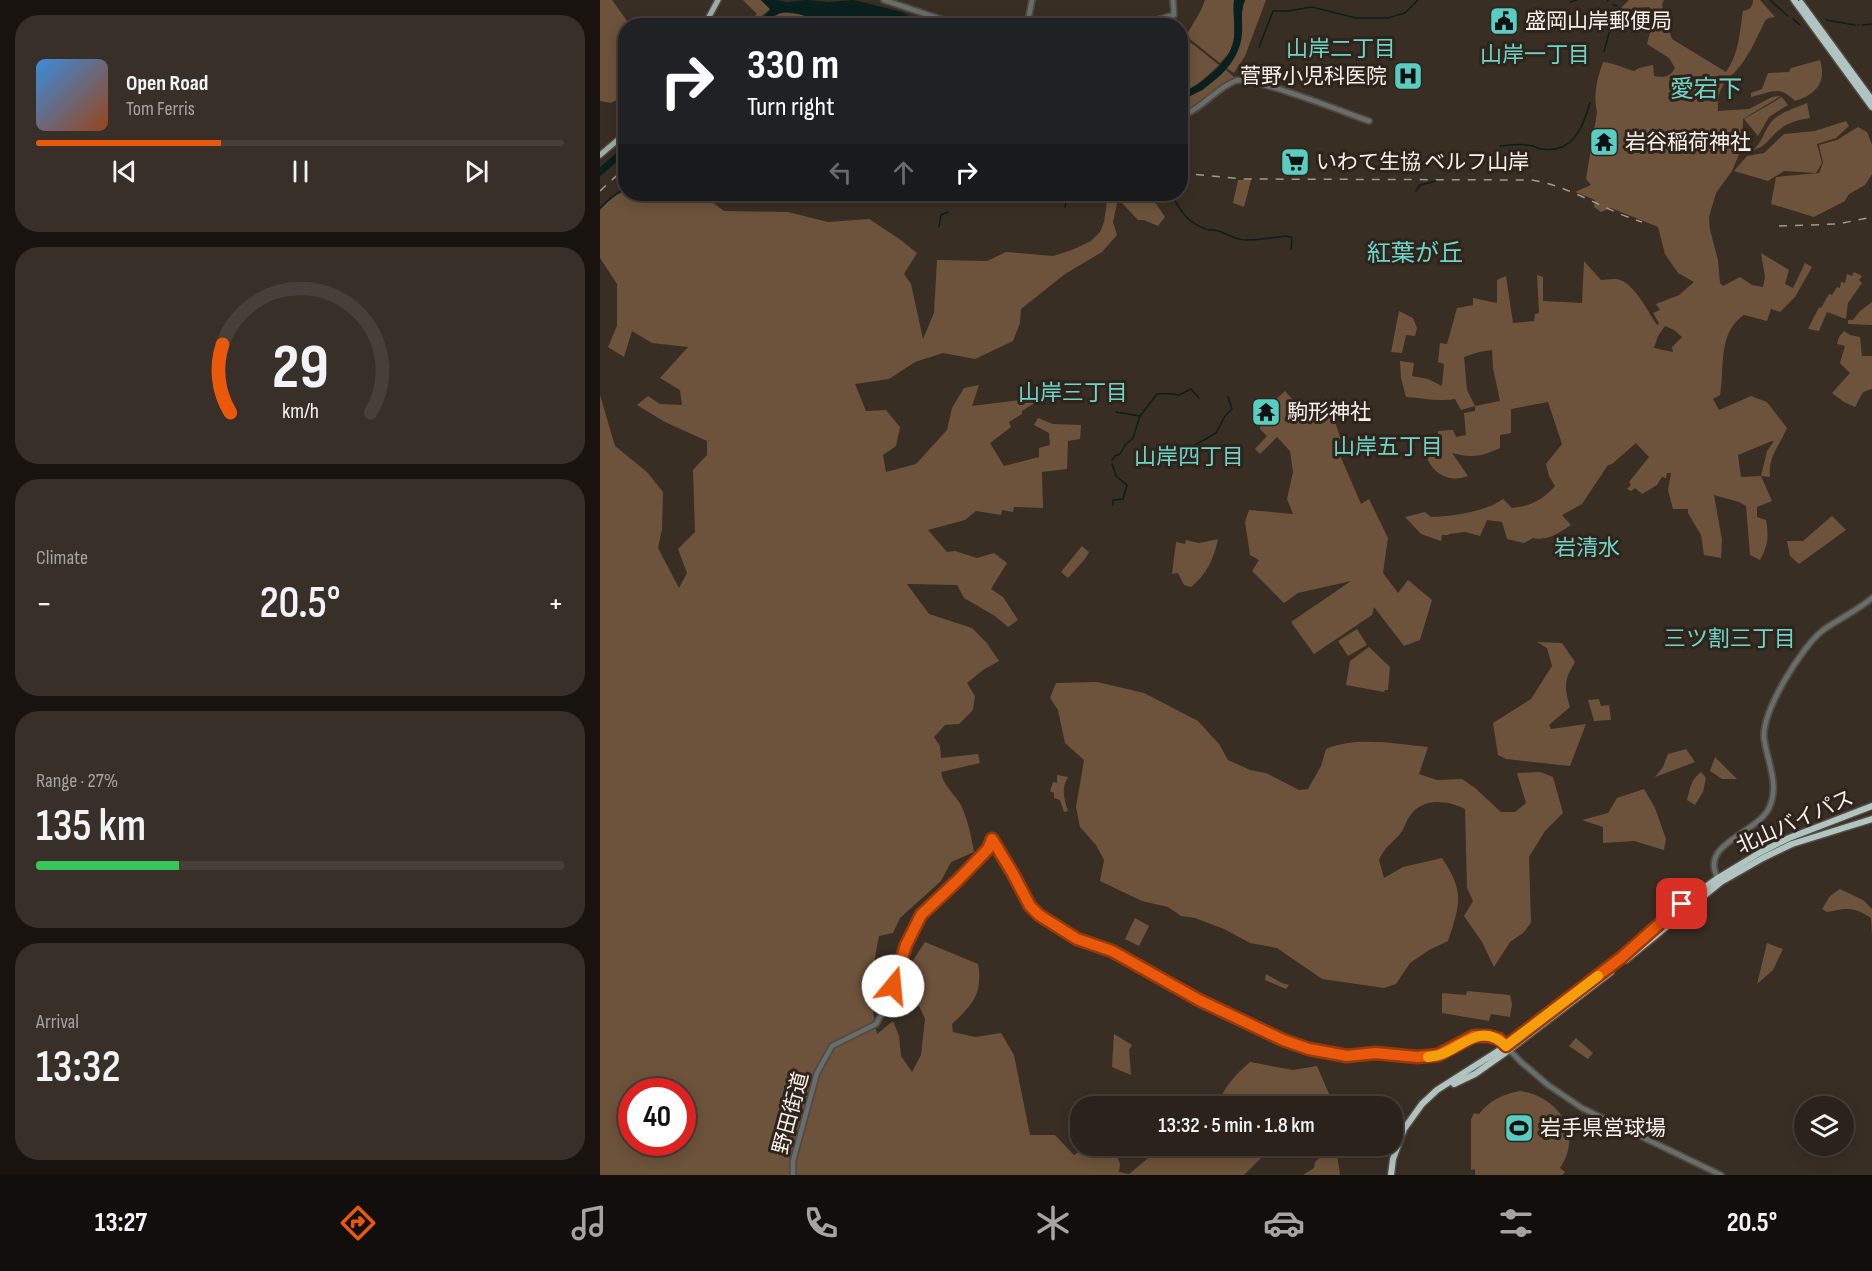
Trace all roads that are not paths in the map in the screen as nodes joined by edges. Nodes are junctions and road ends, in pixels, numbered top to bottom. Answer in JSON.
{"nodes":[{"id":1,"x":718,"y":0,"type":"edge"},
{"id":2,"x":884,"y":0,"type":"edge"},
{"id":3,"x":1032,"y":0,"type":"edge"},
{"id":4,"x":1173,"y":0,"type":"edge"},
{"id":5,"x":1794,"y":0,"type":"edge"},
{"id":6,"x":1799,"y":0,"type":"edge"},
{"id":7,"x":708,"y":18,"type":"edge"},
{"id":8,"x":937,"y":18,"type":"edge"},
{"id":9,"x":1029,"y":18,"type":"edge"},
{"id":10,"x":1163,"y":18,"type":"edge"},
{"id":11,"x":1872,"y":100,"type":"edge"},
{"id":12,"x":1872,"y":107,"type":"edge"},
{"id":13,"x":1188,"y":113,"type":"edge"},
{"id":14,"x":1369,"y":121,"type":"dead end"},
{"id":15,"x":618,"y":140,"type":"edge"},
{"id":16,"x":600,"y":155,"type":"edge"},
{"id":17,"x":1872,"y":598,"type":"edge"},
{"id":18,"x":1872,"y":806,"type":"edge"},
{"id":19,"x":1872,"y":819,"type":"edge"},
{"id":20,"x":1719,"y":880,"type":"junction"},
{"id":21,"x":1507,"y":1048,"type":"junction"},
{"id":22,"x":793,"y":1175,"type":"edge"},
{"id":23,"x":1393,"y":1175,"type":"edge"},
{"id":24,"x":1721,"y":1175,"type":"edge"}],
"edges":[{"from":1,"to":7,"type":"main road"},
{"from":2,"to":8,"type":"street"},
{"from":3,"to":9,"type":"street"},
{"from":4,"to":10,"type":"street"},
{"from":5,"to":12,"type":"highway"},
{"from":6,"to":11,"type":"highway"},
{"from":13,"to":14,"type":"street"},
{"from":15,"to":16,"type":"main road"},
{"from":17,"to":20,"type":"street"},
{"from":18,"to":20,"type":"highway","name":"北山バイパス"},
{"from":19,"to":20,"type":"highway","name":"北山バイパス"},
{"from":20,"to":21,"type":"highway","name":"北山バイパス"},
{"from":21,"to":22,"type":"street","name":"野田街道"},
{"from":21,"to":23,"type":"highway","name":"北山バイパス"},
{"from":21,"to":24,"type":"street"}]}
